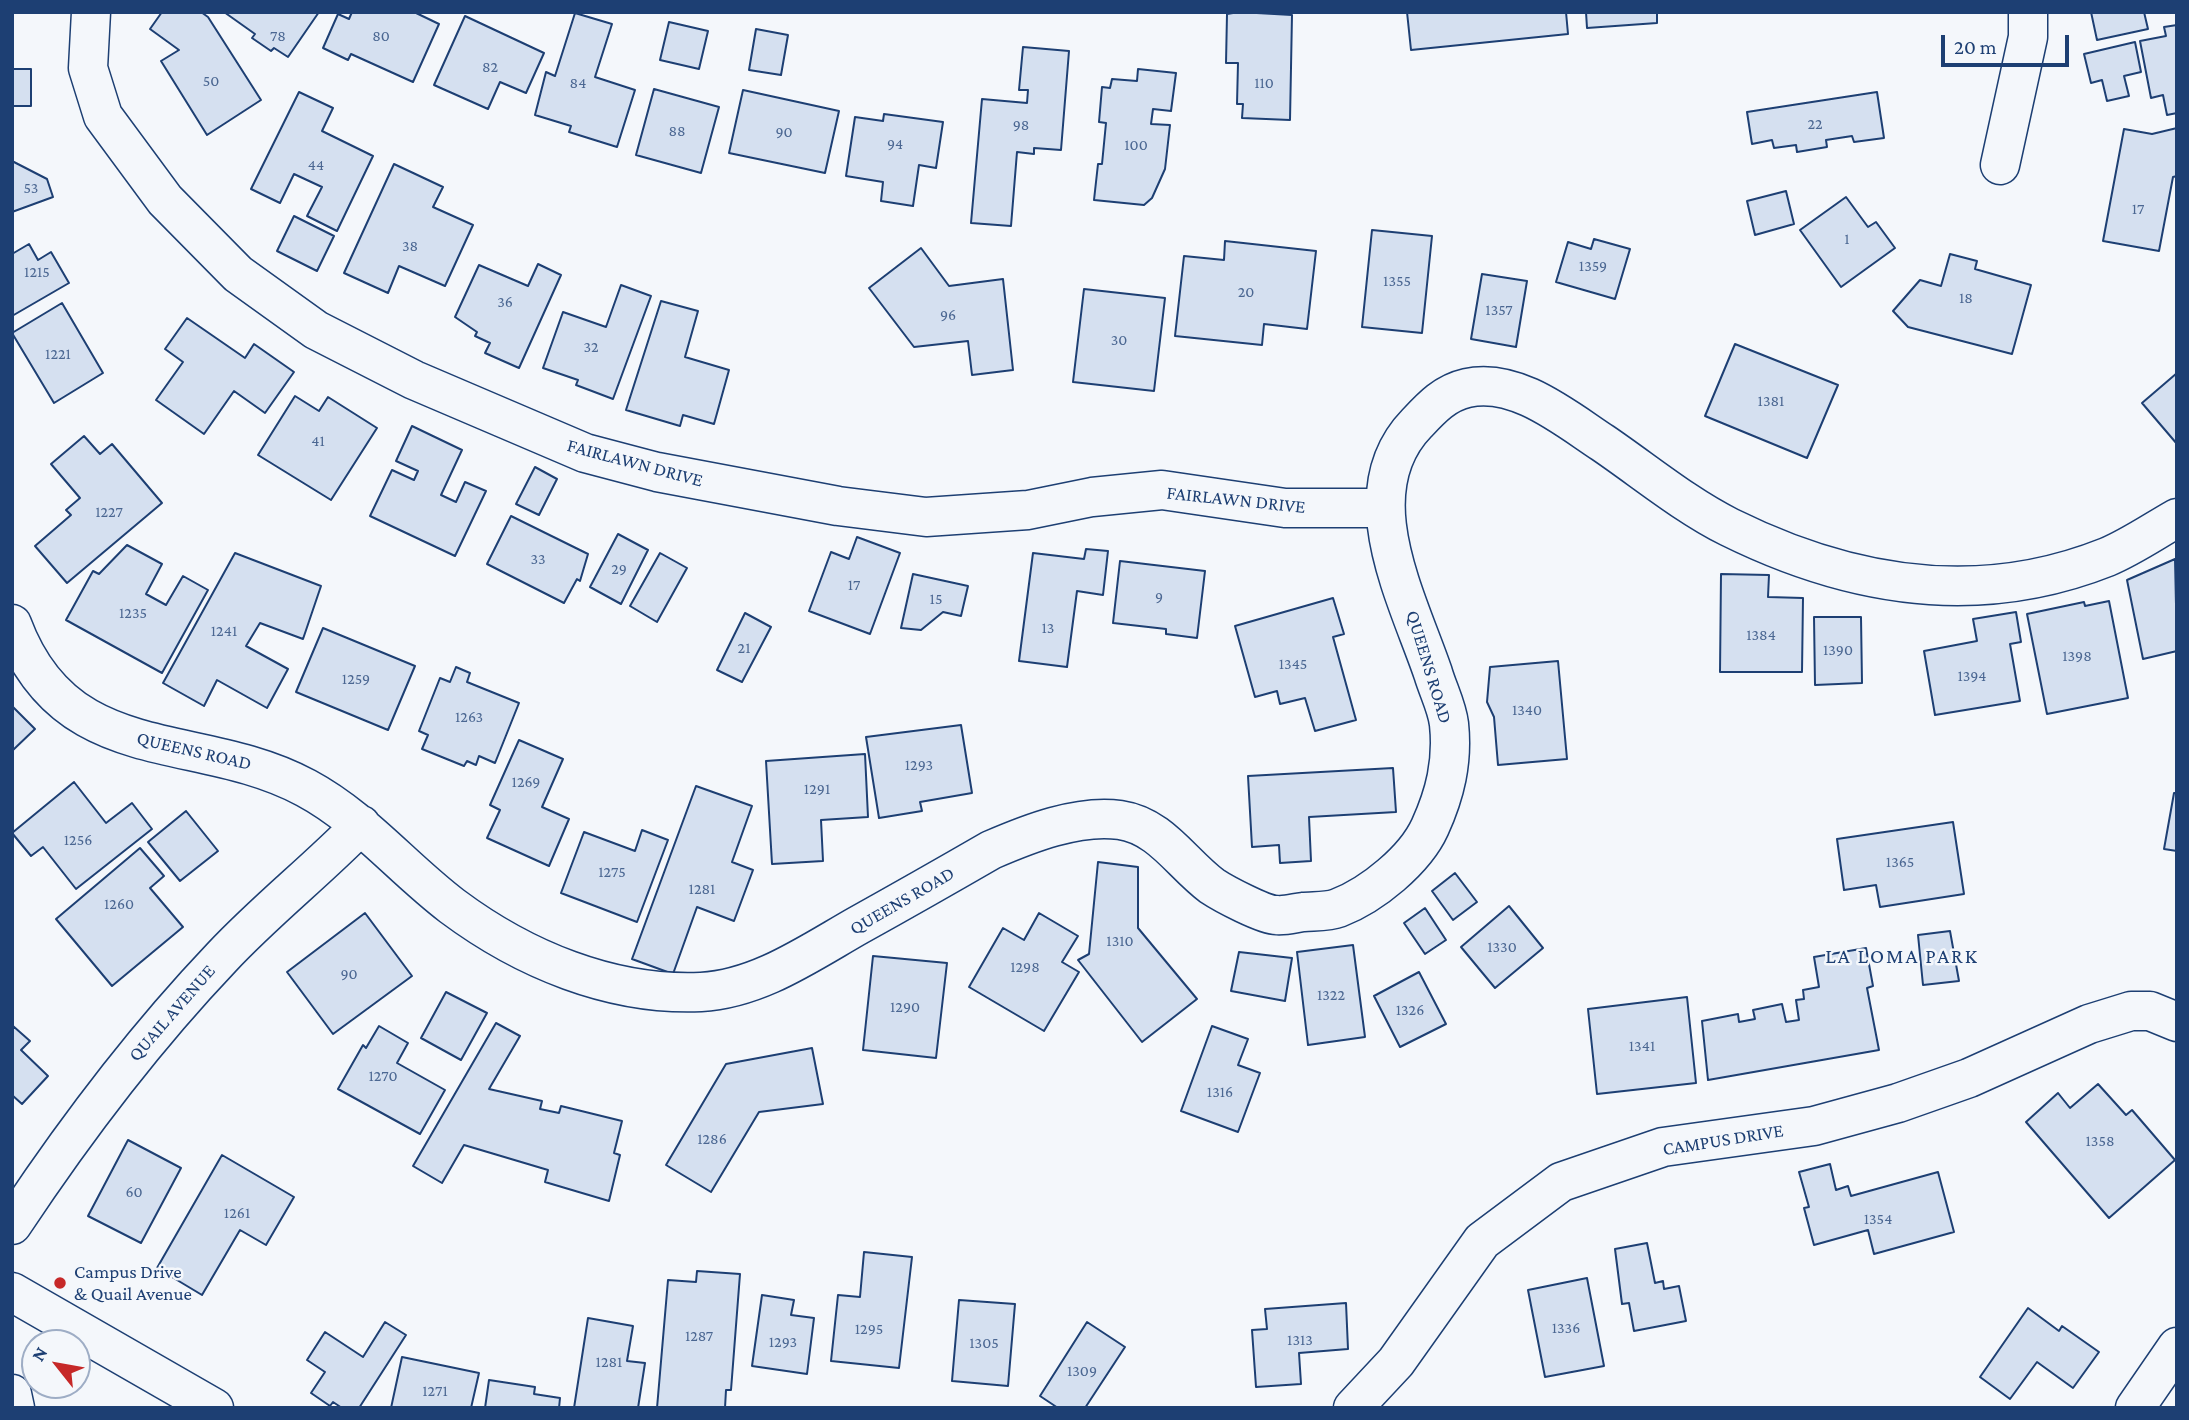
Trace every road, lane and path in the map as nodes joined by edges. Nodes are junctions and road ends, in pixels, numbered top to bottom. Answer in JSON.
{"nodes":[{"id":1,"x":92,"y":12,"type":"edge"},
{"id":2,"x":2028,"y":12,"type":"edge"},
{"id":3,"x":2000,"y":165,"type":"dead end"},
{"id":4,"x":1383,"y":508,"type":"junction"},
{"id":5,"x":2177,"y":518,"type":"edge"},
{"id":6,"x":12,"y":624,"type":"edge"},
{"id":7,"x":360,"y":825,"type":"junction"},
{"id":8,"x":2177,"y":1023,"type":"edge"},
{"id":9,"x":12,"y":1225,"type":"edge"},
{"id":10,"x":12,"y":1292,"type":"edge"},
{"id":11,"x":2177,"y":1347,"type":"edge"},
{"id":12,"x":12,"y":1394,"type":"edge"},
{"id":13,"x":15,"y":1408,"type":"edge"},
{"id":14,"x":214,"y":1408,"type":"edge"},
{"id":15,"x":1353,"y":1408,"type":"edge"},
{"id":16,"x":2135,"y":1408,"type":"edge"}],
"edges":[{"from":1,"to":4,"type":"street","name":"FAIRLAWN DRIVE"},
{"from":2,"to":3,"type":"street"},
{"from":4,"to":5,"type":"street","name":"QUEENS ROAD"},
{"from":4,"to":7,"type":"street","name":"QUEENS ROAD"},
{"from":6,"to":7,"type":"street","name":"QUEENS ROAD"},
{"from":7,"to":9,"type":"street","name":"QUAIL AVENUE"},
{"from":8,"to":15,"type":"street","name":"CAMPUS DRIVE"},
{"from":10,"to":14,"type":"street"},
{"from":11,"to":16,"type":"street"},
{"from":12,"to":13,"type":"street"}]}
